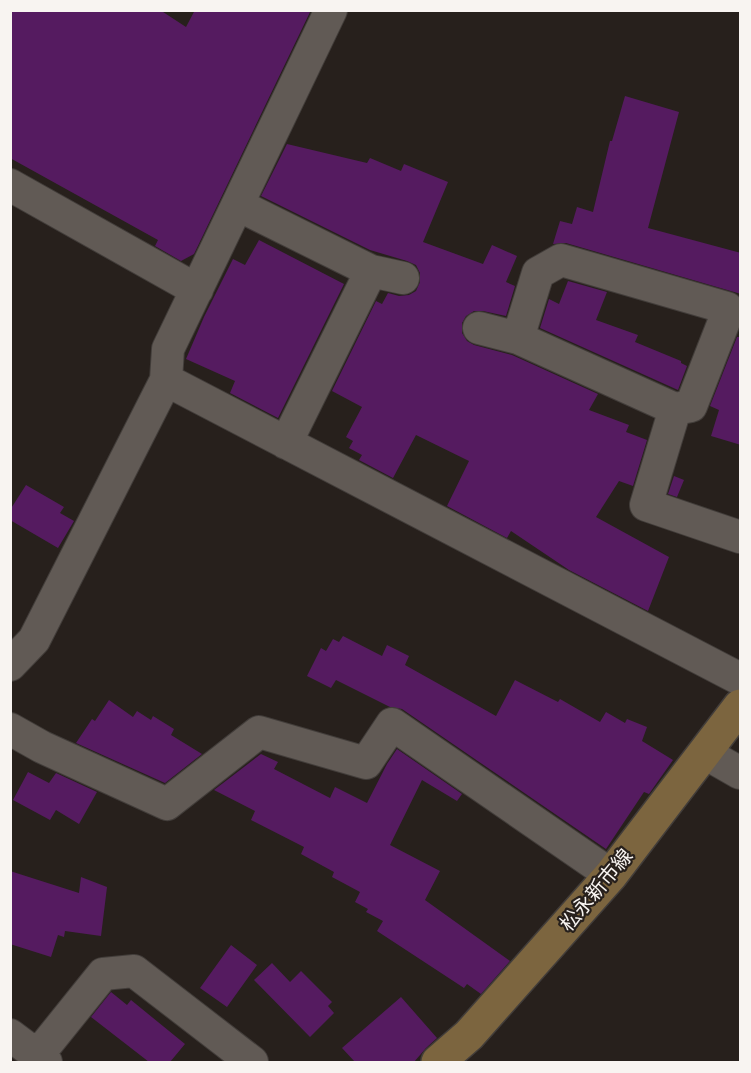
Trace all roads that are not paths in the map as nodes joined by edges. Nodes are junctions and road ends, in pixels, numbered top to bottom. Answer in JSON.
{"nodes":[{"id":1,"x":331,"y":10,"type":"edge"},
{"id":2,"x":10,"y":185,"type":"edge"},
{"id":3,"x":238,"y":205,"type":"junction"},
{"id":4,"x":371,"y":272,"type":"junction"},
{"id":5,"x":403,"y":278,"type":"dead end"},
{"id":6,"x":197,"y":290,"type":"junction"},
{"id":7,"x":478,"y":328,"type":"dead end"},
{"id":8,"x":518,"y":338,"type":"junction"},
{"id":9,"x":166,"y":380,"type":"junction"},
{"id":10,"x":675,"y":409,"type":"junction"},
{"id":11,"x":286,"y":443,"type":"junction"},
{"id":12,"x":741,"y":537,"type":"edge"},
{"id":13,"x":10,"y":665,"type":"edge"},
{"id":14,"x":741,"y":679,"type":"edge"},
{"id":15,"x":741,"y":705,"type":"edge"},
{"id":16,"x":10,"y":729,"type":"edge"},
{"id":17,"x":705,"y":753,"type":"junction"},
{"id":18,"x":741,"y":773,"type":"edge"},
{"id":19,"x":611,"y":875,"type":"junction"},
{"id":20,"x":10,"y":1035,"type":"edge"},
{"id":21,"x":454,"y":1057,"type":"edge"},
{"id":22,"x":41,"y":1059,"type":"edge"},
{"id":23,"x":252,"y":1062,"type":"edge"}],
"edges":[{"from":1,"to":3,"type":"street"},
{"from":2,"to":6,"type":"street"},
{"from":3,"to":4,"type":"street"},
{"from":3,"to":6,"type":"street"},
{"from":4,"to":5,"type":"street"},
{"from":4,"to":11,"type":"street"},
{"from":6,"to":9,"type":"street"},
{"from":7,"to":8,"type":"street"},
{"from":8,"to":10,"type":"street"},
{"from":8,"to":10,"type":"street"},
{"from":9,"to":11,"type":"street"},
{"from":9,"to":13,"type":"street"},
{"from":10,"to":12,"type":"street"},
{"from":11,"to":14,"type":"street"},
{"from":15,"to":17,"type":"main road","name":"松永新市線"},
{"from":16,"to":19,"type":"street"},
{"from":17,"to":18,"type":"street"},
{"from":17,"to":19,"type":"main road","name":"松永新市線"},
{"from":19,"to":21,"type":"main road","name":"松永新市線"},
{"from":20,"to":22,"type":"street"},
{"from":22,"to":23,"type":"street"}]}
